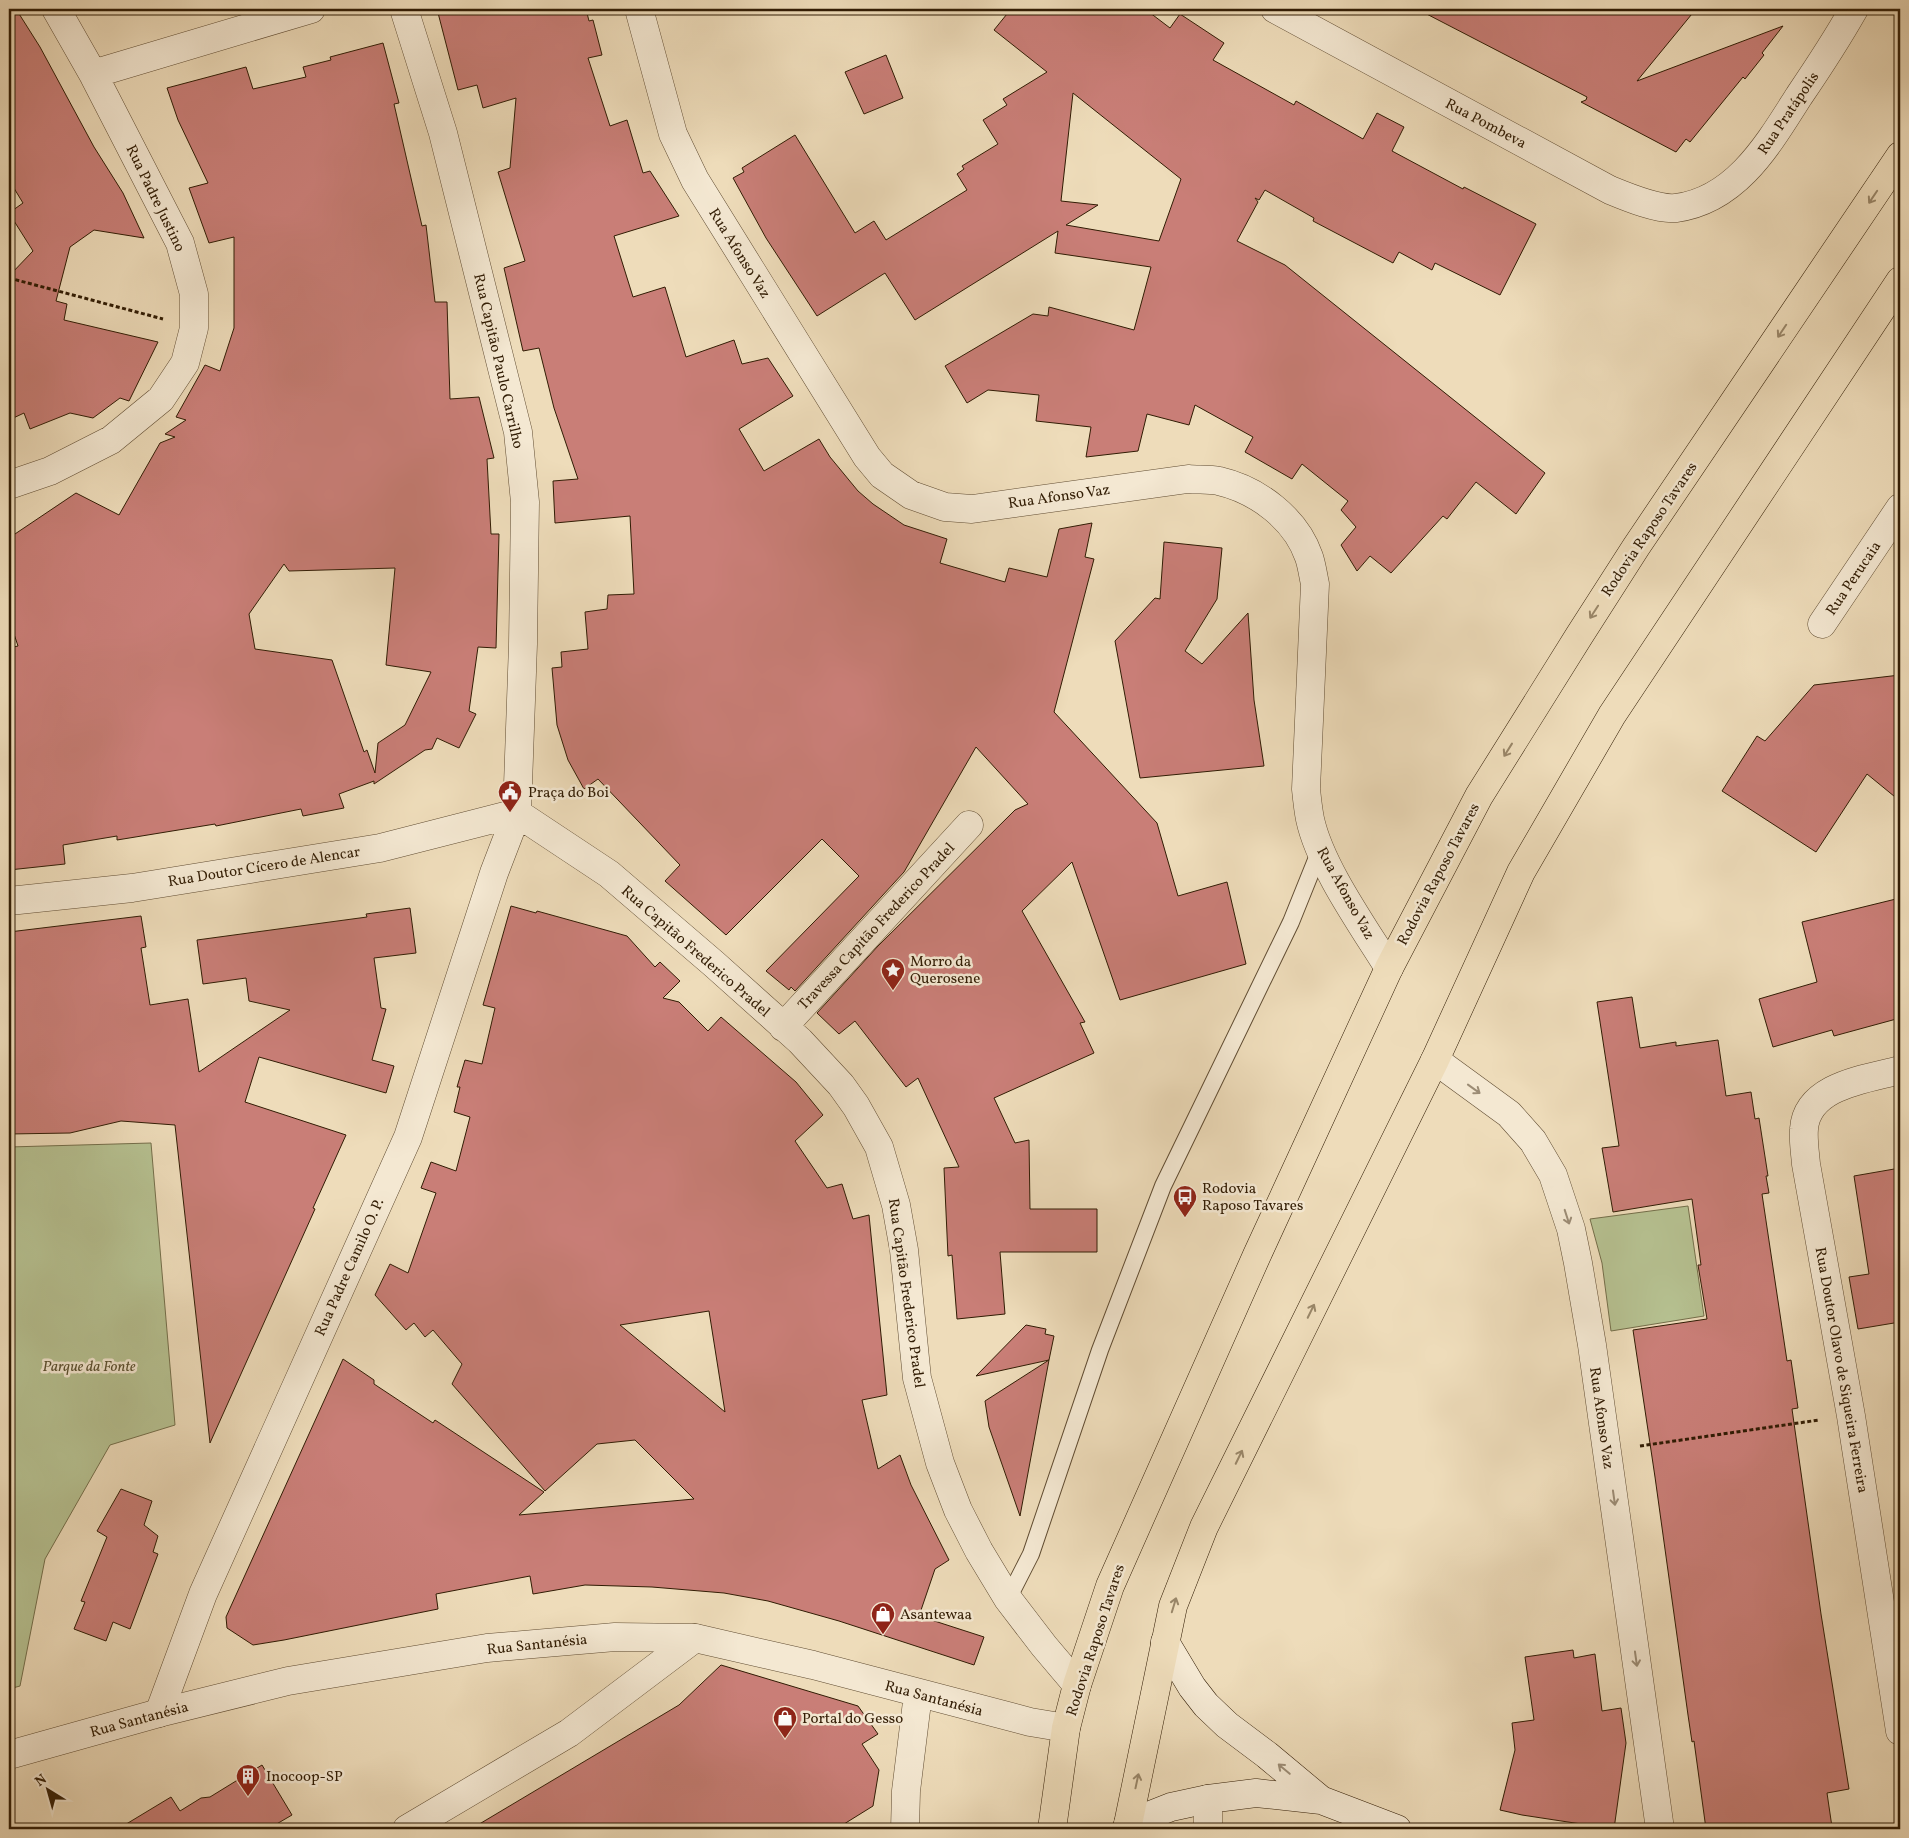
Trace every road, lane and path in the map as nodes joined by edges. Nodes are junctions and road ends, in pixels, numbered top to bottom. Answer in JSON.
{"nodes":[{"id":1,"x":56,"y":9,"type":"edge"},
{"id":2,"x":311,"y":9,"type":"edge"},
{"id":3,"x":404,"y":9,"type":"edge"},
{"id":4,"x":639,"y":9,"type":"edge"},
{"id":5,"x":1275,"y":9,"type":"edge"},
{"id":6,"x":1854,"y":9,"type":"edge"},
{"id":7,"x":93,"y":74,"type":"junction"},
{"id":8,"x":1900,"y":156,"type":"edge"},
{"id":9,"x":1705,"y":200,"type":"joint"},
{"id":10,"x":9,"y":278,"type":"edge"},
{"id":11,"x":1900,"y":281,"type":"edge"},
{"id":12,"x":194,"y":328,"type":"junction"},
{"id":13,"x":9,"y":485,"type":"edge"},
{"id":14,"x":1900,"y":508,"type":"edge"},
{"id":15,"x":1822,"y":624,"type":"dead end"},
{"id":16,"x":517,"y":813,"type":"junction"},
{"id":17,"x":970,"y":825,"type":"dead end"},
{"id":18,"x":1320,"y":850,"type":"junction"},
{"id":19,"x":9,"y":901,"type":"edge"},
{"id":20,"x":1389,"y":968,"type":"junction"},
{"id":21,"x":783,"y":1027,"type":"junction"},
{"id":22,"x":1435,"y":1060,"type":"junction"},
{"id":23,"x":1900,"y":1070,"type":"edge"},
{"id":24,"x":1851,"y":1416,"type":"junction"},
{"id":25,"x":1607,"y":1450,"type":"junction"},
{"id":26,"x":1008,"y":1598,"type":"junction"},
{"id":27,"x":695,"y":1638,"type":"junction"},
{"id":28,"x":1165,"y":1642,"type":"junction"},
{"id":29,"x":1078,"y":1685,"type":"junction"},
{"id":30,"x":918,"y":1694,"type":"junction"},
{"id":31,"x":159,"y":1713,"type":"junction"},
{"id":32,"x":1066,"y":1728,"type":"junction"},
{"id":33,"x":1900,"y":1731,"type":"edge"},
{"id":34,"x":9,"y":1755,"type":"edge"},
{"id":35,"x":1208,"y":1799,"type":"junction"},
{"id":36,"x":1321,"y":1800,"type":"junction"},
{"id":37,"x":1128,"y":1827,"type":"edge"},
{"id":38,"x":407,"y":1829,"type":"edge"},
{"id":39,"x":905,"y":1829,"type":"edge"},
{"id":40,"x":1052,"y":1829,"type":"edge"},
{"id":41,"x":1208,"y":1829,"type":"edge"},
{"id":42,"x":1397,"y":1829,"type":"edge"},
{"id":43,"x":1660,"y":1829,"type":"edge"}],
"edges":[{"from":1,"to":7,"type":"street","name":"Rua Padre Justino"},
{"from":2,"to":7,"type":"street"},
{"from":3,"to":16,"type":"street","name":"Rua Capitão Paulo Carrilho"},
{"from":4,"to":18,"type":"street","name":"Rua Afonso Vaz"},
{"from":5,"to":9,"type":"street","name":"Rua Pombeva"},
{"from":6,"to":9,"type":"street","name":"Rua Pratápolis"},
{"from":7,"to":12,"type":"street","name":"Rua Padre Justino"},
{"from":8,"to":20,"type":"highway","name":"Rodovia Raposo Tavares","one_way":true},
{"from":10,"to":12,"type":"path"},
{"from":11,"to":22,"type":"highway"},
{"from":12,"to":13,"type":"street","name":"Rua Padre Justino"},
{"from":14,"to":15,"type":"street","name":"Rua Perucaia"},
{"from":16,"to":19,"type":"street","name":"Rua Doutor Cícero de Alencar"},
{"from":16,"to":21,"type":"street","name":"Rua Capitão Frederico Pradel"},
{"from":16,"to":31,"type":"street","name":"Rua Padre Camilo O. P."},
{"from":17,"to":21,"type":"street","name":"Travessa Capitão Frederico Pradel"},
{"from":18,"to":20,"type":"street","name":"Rua Afonso Vaz"},
{"from":18,"to":26,"type":"lane"},
{"from":20,"to":29,"type":"highway","name":"Rodovia Raposo Tavares"},
{"from":21,"to":26,"type":"street","name":"Rua Capitão Frederico Pradel"},
{"from":22,"to":25,"type":"street","name":"Rua Afonso Vaz","one_way":true},
{"from":28,"to":22,"type":"highway","one_way":true},
{"from":23,"to":24,"type":"street","name":"Rua Doutor Olavo de Siqueira Ferreira"},
{"from":24,"to":25,"type":"path"},
{"from":24,"to":33,"type":"street","name":"Rua Doutor Olavo de Siqueira Ferreira"},
{"from":25,"to":43,"type":"street","name":"Rua Afonso Vaz","one_way":true},
{"from":26,"to":29,"type":"street","name":"Rua Capitão Frederico Pradel"},
{"from":27,"to":30,"type":"street","name":"Rua Santanésia"},
{"from":27,"to":31,"type":"street","name":"Rua Santanésia"},
{"from":27,"to":38,"type":"street"},
{"from":36,"to":28,"type":"street","one_way":true},
{"from":37,"to":28,"type":"highway","one_way":true},
{"from":29,"to":32,"type":"highway","name":"Rodovia Raposo Tavares"},
{"from":30,"to":32,"type":"street","name":"Rua Santanésia"},
{"from":30,"to":39,"type":"street"},
{"from":31,"to":34,"type":"street","name":"Rua Santanésia"},
{"from":32,"to":40,"type":"highway","name":"Rodovia Raposo Tavares"},
{"from":35,"to":36,"type":"street"},
{"from":35,"to":37,"type":"street"},
{"from":35,"to":41,"type":"street"},
{"from":36,"to":42,"type":"street"}]}
